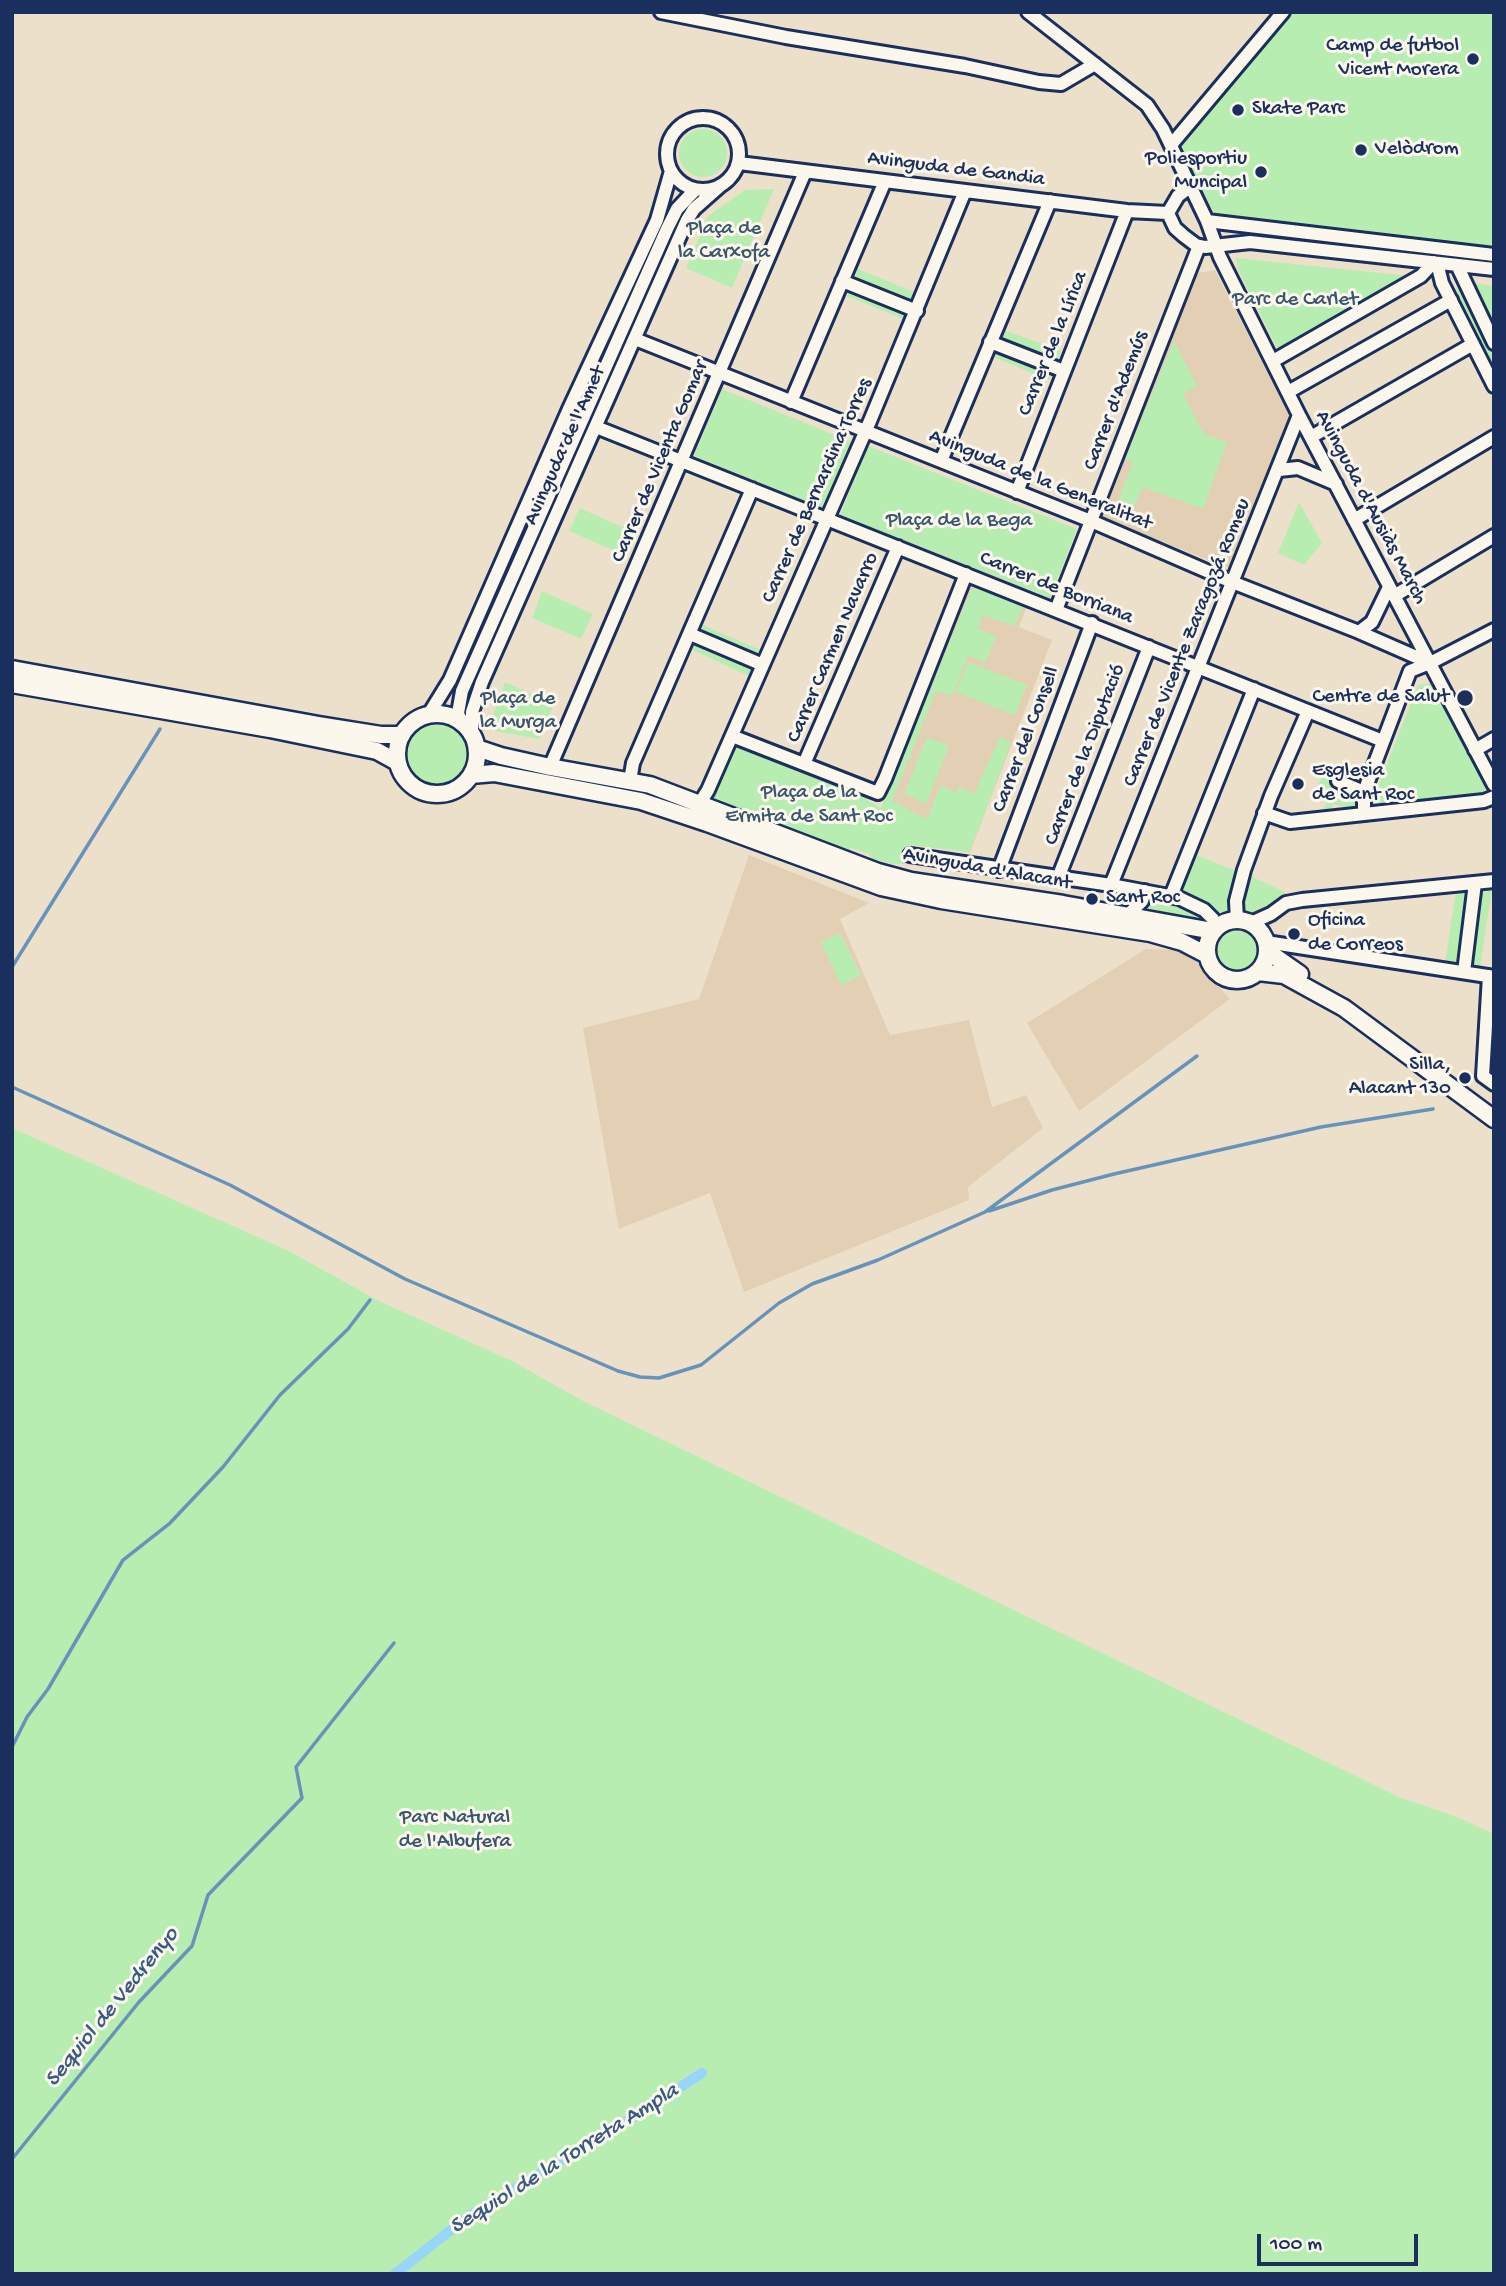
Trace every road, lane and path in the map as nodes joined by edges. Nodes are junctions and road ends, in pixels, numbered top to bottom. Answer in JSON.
{"nodes":[{"id":1,"x":661,"y":12,"type":"edge"},
{"id":2,"x":1028,"y":12,"type":"edge"},
{"id":3,"x":1283,"y":12,"type":"edge"},
{"id":4,"x":1095,"y":64,"type":"junction"},
{"id":5,"x":1171,"y":145,"type":"junction"},
{"id":6,"x":739,"y":163,"type":"junction"},
{"id":7,"x":671,"y":171,"type":"junction"},
{"id":8,"x":805,"y":172,"type":"junction"},
{"id":9,"x":885,"y":181,"type":"junction"},
{"id":10,"x":720,"y":186,"type":"junction"},
{"id":11,"x":1191,"y":186,"type":"junction"},
{"id":12,"x":695,"y":190,"type":"junction"},
{"id":13,"x":965,"y":191,"type":"junction"},
{"id":14,"x":1050,"y":201,"type":"junction"},
{"id":15,"x":1127,"y":211,"type":"junction"},
{"id":16,"x":1168,"y":213,"type":"junction"},
{"id":17,"x":1207,"y":221,"type":"junction"},
{"id":18,"x":1199,"y":246,"type":"junction"},
{"id":19,"x":1217,"y":246,"type":"junction"},
{"id":20,"x":1494,"y":255,"type":"edge"},
{"id":21,"x":1436,"y":262,"type":"junction"},
{"id":22,"x":1457,"y":265,"type":"junction"},
{"id":23,"x":1494,"y":269,"type":"edge"},
{"id":24,"x":842,"y":281,"type":"junction"},
{"id":25,"x":1451,"y":300,"type":"junction"},
{"id":26,"x":917,"y":311,"type":"junction"},
{"id":27,"x":635,"y":339,"type":"junction"},
{"id":28,"x":990,"y":342,"type":"junction"},
{"id":29,"x":1494,"y":343,"type":"edge"},
{"id":30,"x":1472,"y":344,"type":"junction"},
{"id":31,"x":1273,"y":361,"type":"junction"},
{"id":32,"x":1064,"y":371,"type":"junction"},
{"id":33,"x":720,"y":373,"type":"junction"},
{"id":34,"x":1494,"y":386,"type":"edge"},
{"id":35,"x":1288,"y":392,"type":"junction"},
{"id":36,"x":791,"y":402,"type":"junction"},
{"id":37,"x":1299,"y":415,"type":"junction"},
{"id":38,"x":596,"y":427,"type":"junction"},
{"id":39,"x":866,"y":431,"type":"junction"},
{"id":40,"x":1311,"y":437,"type":"junction"},
{"id":41,"x":1494,"y":437,"type":"edge"},
{"id":42,"x":682,"y":461,"type":"junction"},
{"id":43,"x":940,"y":461,"type":"junction"},
{"id":44,"x":1279,"y":470,"type":"junction"},
{"id":45,"x":1336,"y":484,"type":"junction"},
{"id":46,"x":752,"y":489,"type":"junction"},
{"id":47,"x":1017,"y":492,"type":"junction"},
{"id":48,"x":826,"y":519,"type":"junction"},
{"id":49,"x":1354,"y":520,"type":"junction"},
{"id":50,"x":1091,"y":521,"type":"junction"},
{"id":51,"x":1494,"y":536,"type":"edge"},
{"id":52,"x":898,"y":547,"type":"junction"},
{"id":53,"x":966,"y":574,"type":"junction"},
{"id":54,"x":1232,"y":582,"type":"junction"},
{"id":55,"x":1392,"y":591,"type":"junction"},
{"id":56,"x":1056,"y":610,"type":"junction"},
{"id":57,"x":1091,"y":623,"type":"junction"},
{"id":58,"x":1494,"y":630,"type":"edge"},
{"id":59,"x":1359,"y":632,"type":"junction"},
{"id":60,"x":690,"y":634,"type":"junction"},
{"id":61,"x":1149,"y":647,"type":"junction"},
{"id":62,"x":1430,"y":663,"type":"junction"},
{"id":63,"x":763,"y":665,"type":"junction"},
{"id":64,"x":1198,"y":667,"type":"junction"},
{"id":65,"x":12,"y":669,"type":"edge"},
{"id":66,"x":12,"y":684,"type":"edge"},
{"id":67,"x":1254,"y":689,"type":"junction"},
{"id":68,"x":1308,"y":711,"type":"junction"},
{"id":69,"x":429,"y":714,"type":"junction"},
{"id":70,"x":401,"y":735,"type":"junction"},
{"id":71,"x":470,"y":735,"type":"junction"},
{"id":72,"x":732,"y":736,"type":"junction"},
{"id":73,"x":1494,"y":739,"type":"edge"},
{"id":74,"x":1383,"y":741,"type":"junction"},
{"id":75,"x":1475,"y":750,"type":"junction"},
{"id":76,"x":397,"y":762,"type":"junction"},
{"id":77,"x":804,"y":764,"type":"junction"},
{"id":78,"x":550,"y":767,"type":"junction"},
{"id":79,"x":471,"y":775,"type":"junction"},
{"id":80,"x":630,"y":781,"type":"junction"},
{"id":81,"x":1338,"y":782,"type":"dead end"},
{"id":82,"x":1494,"y":785,"type":"edge"},
{"id":83,"x":1364,"y":792,"type":"junction"},
{"id":84,"x":1494,"y":797,"type":"edge"},
{"id":85,"x":700,"y":803,"type":"junction"},
{"id":86,"x":1264,"y":813,"type":"junction"},
{"id":87,"x":1364,"y":813,"type":"junction"},
{"id":88,"x":910,"y":856,"type":"dead end"},
{"id":89,"x":999,"y":870,"type":"junction"},
{"id":90,"x":1058,"y":878,"type":"junction"},
{"id":91,"x":1494,"y":881,"type":"edge"},
{"id":92,"x":1475,"y":883,"type":"junction"},
{"id":93,"x":1111,"y":885,"type":"junction"},
{"id":94,"x":1145,"y":891,"type":"junction"},
{"id":95,"x":1171,"y":896,"type":"junction"},
{"id":96,"x":1127,"y":916,"type":"junction"},
{"id":97,"x":1244,"y":922,"type":"junction"},
{"id":98,"x":1215,"y":930,"type":"junction"},
{"id":99,"x":1267,"y":946,"type":"junction"},
{"id":100,"x":1207,"y":955,"type":"junction"},
{"id":101,"x":1258,"y":972,"type":"junction"},
{"id":102,"x":1464,"y":972,"type":"junction"},
{"id":103,"x":1491,"y":976,"type":"edge"},
{"id":104,"x":1489,"y":1080,"type":"edge"},
{"id":105,"x":1494,"y":1107,"type":"edge"},
{"id":106,"x":1494,"y":1119,"type":"edge"}],
"edges":[{"from":1,"to":4,"type":"street"},
{"from":2,"to":4,"type":"street","name":"Avinguda d'Ausiàs March"},
{"from":3,"to":5,"type":"street"},
{"from":4,"to":5,"type":"street","name":"Avinguda d'Ausiàs March"},
{"from":5,"to":11,"type":"street","name":"Avinguda d'Ausiàs March"},
{"from":6,"to":7,"type":"street"},
{"from":6,"to":8,"type":"street","name":"Avinguda de Gandia"},
{"from":6,"to":10,"type":"street"},
{"from":7,"to":12,"type":"street"},
{"from":7,"to":69,"type":"street","name":"Avinguda de l'Amet"},
{"from":8,"to":9,"type":"street","name":"Avinguda de Gandia"},
{"from":8,"to":33,"type":"street","name":"Carrer de Vicenta Gomar"},
{"from":9,"to":13,"type":"street","name":"Avinguda de Gandia"},
{"from":9,"to":24,"type":"street"},
{"from":10,"to":12,"type":"street"},
{"from":10,"to":27,"type":"street","name":"Avinguda de l'Amet"},
{"from":11,"to":16,"type":"street"},
{"from":11,"to":17,"type":"street","name":"Avinguda d'Ausiàs March"},
{"from":12,"to":71,"type":"street","name":"Avinguda de l'Amet"},
{"from":13,"to":14,"type":"street","name":"Avinguda de Gandia"},
{"from":13,"to":26,"type":"street","name":"Carrer de Bernardina Torres"},
{"from":14,"to":15,"type":"street","name":"Avinguda de Gandia"},
{"from":14,"to":28,"type":"street"},
{"from":15,"to":16,"type":"street","name":"Avinguda de Gandia"},
{"from":15,"to":32,"type":"street","name":"Carrer de la Lírica"},
{"from":16,"to":18,"type":"street"},
{"from":17,"to":19,"type":"street","name":"Avinguda d'Ausiàs March"},
{"from":17,"to":20,"type":"street"},
{"from":18,"to":19,"type":"street"},
{"from":18,"to":50,"type":"street","name":"Carrer d'Ademús"},
{"from":19,"to":21,"type":"street"},
{"from":19,"to":31,"type":"street","name":"Avinguda d'Ausiàs March"},
{"from":21,"to":22,"type":"street"},
{"from":21,"to":25,"type":"street"},
{"from":21,"to":31,"type":"street"},
{"from":22,"to":23,"type":"street"},
{"from":22,"to":29,"type":"street"},
{"from":24,"to":26,"type":"street"},
{"from":24,"to":36,"type":"street"},
{"from":25,"to":30,"type":"street"},
{"from":25,"to":35,"type":"street"},
{"from":26,"to":39,"type":"street","name":"Carrer de Bernardina Torres"},
{"from":27,"to":33,"type":"street","name":"Avinguda de la Generalitat"},
{"from":27,"to":38,"type":"street","name":"Avinguda de l'Amet"},
{"from":28,"to":32,"type":"street"},
{"from":28,"to":43,"type":"street"},
{"from":30,"to":34,"type":"street"},
{"from":30,"to":40,"type":"street"},
{"from":31,"to":35,"type":"street","name":"Avinguda d'Ausiàs March"},
{"from":32,"to":47,"type":"street","name":"Carrer de la Lírica"},
{"from":33,"to":36,"type":"street","name":"Avinguda de la Generalitat"},
{"from":33,"to":42,"type":"street","name":"Carrer de Vicenta Gomar"},
{"from":35,"to":37,"type":"street","name":"Avinguda d'Ausiàs March"},
{"from":36,"to":39,"type":"street","name":"Avinguda de la Generalitat"},
{"from":37,"to":40,"type":"street","name":"Avinguda d'Ausiàs March"},
{"from":37,"to":44,"type":"street","name":"Carrer de Vicente Zaragozá Romeu"},
{"from":38,"to":42,"type":"street","name":"Carrer de Borriana"},
{"from":38,"to":71,"type":"street","name":"Avinguda de l'Amet"},
{"from":39,"to":43,"type":"street","name":"Avinguda de la Generalitat"},
{"from":39,"to":48,"type":"street","name":"Carrer de Bernardina Torres"},
{"from":40,"to":45,"type":"street","name":"Avinguda d'Ausiàs March"},
{"from":41,"to":49,"type":"street"},
{"from":42,"to":46,"type":"street","name":"Carrer de Borriana"},
{"from":42,"to":78,"type":"street","name":"Carrer de Vicenta Gomar"},
{"from":43,"to":47,"type":"street","name":"Avinguda de la Generalitat"},
{"from":44,"to":45,"type":"street"},
{"from":44,"to":54,"type":"street","name":"Carrer de Vicente Zaragozá Romeu"},
{"from":45,"to":49,"type":"street","name":"Avinguda d'Ausiàs March"},
{"from":46,"to":48,"type":"street","name":"Carrer de Borriana"},
{"from":46,"to":60,"type":"street"},
{"from":47,"to":50,"type":"street","name":"Avinguda de la Generalitat"},
{"from":48,"to":52,"type":"street","name":"Carrer de Borriana"},
{"from":48,"to":63,"type":"street","name":"Carrer de Bernardina Torres"},
{"from":49,"to":55,"type":"street","name":"Avinguda d'Ausiàs March"},
{"from":50,"to":54,"type":"street","name":"Avinguda de la Generalitat"},
{"from":50,"to":56,"type":"street","name":"Carrer d'Ademús"},
{"from":51,"to":55,"type":"street"},
{"from":52,"to":53,"type":"street","name":"Carrer de Borriana"},
{"from":52,"to":77,"type":"street","name":"Carrer Carmen Navarro"},
{"from":53,"to":56,"type":"street","name":"Carrer de Borriana"},
{"from":53,"to":77,"type":"street"},
{"from":54,"to":59,"type":"street","name":"Avinguda de la Generalitat"},
{"from":54,"to":64,"type":"street","name":"Carrer de Vicente Zaragozá Romeu"},
{"from":55,"to":59,"type":"street"},
{"from":55,"to":62,"type":"street","name":"Avinguda d'Ausiàs March"},
{"from":56,"to":57,"type":"street","name":"Carrer de Borriana"},
{"from":57,"to":61,"type":"street","name":"Carrer de Borriana"},
{"from":57,"to":89,"type":"street","name":"Carrer del Consell"},
{"from":58,"to":62,"type":"street"},
{"from":59,"to":62,"type":"street","name":"Avinguda de la Generalitat"},
{"from":60,"to":63,"type":"street"},
{"from":60,"to":80,"type":"street"},
{"from":61,"to":64,"type":"street","name":"Carrer de Borriana"},
{"from":61,"to":90,"type":"street","name":"Carrer de la Diputació"},
{"from":62,"to":74,"type":"street"},
{"from":62,"to":75,"type":"street","name":"Avinguda d'Ausiàs March"},
{"from":63,"to":72,"type":"street","name":"Carrer de Bernardina Torres"},
{"from":64,"to":67,"type":"street","name":"Carrer de Borriana"},
{"from":64,"to":93,"type":"street","name":"Carrer de Vicente Zaragozá Romeu"},
{"from":65,"to":70,"type":"main road"},
{"from":66,"to":76,"type":"main road"},
{"from":67,"to":68,"type":"street","name":"Carrer de Borriana"},
{"from":67,"to":95,"type":"street"},
{"from":68,"to":74,"type":"street","name":"Carrer de Borriana"},
{"from":68,"to":86,"type":"street"},
{"from":69,"to":70,"type":"main road"},
{"from":69,"to":71,"type":"main road"},
{"from":70,"to":76,"type":"main road"},
{"from":71,"to":78,"type":"main road","name":"Avinguda d'Alacant"},
{"from":71,"to":79,"type":"main road"},
{"from":72,"to":77,"type":"street"},
{"from":72,"to":85,"type":"street","name":"Carrer de Bernardina Torres"},
{"from":73,"to":75,"type":"street"},
{"from":74,"to":83,"type":"street"},
{"from":75,"to":82,"type":"street","name":"Avinguda d'Ausiàs March"},
{"from":76,"to":79,"type":"main road"},
{"from":78,"to":80,"type":"main road","name":"Avinguda d'Alacant"},
{"from":79,"to":100,"type":"main road","name":"Avinguda d'Alacant"},
{"from":80,"to":85,"type":"main road","name":"Avinguda d'Alacant"},
{"from":81,"to":83,"type":"street"},
{"from":83,"to":87,"type":"street"},
{"from":84,"to":87,"type":"street"},
{"from":85,"to":96,"type":"main road","name":"Avinguda d'Alacant"},
{"from":86,"to":87,"type":"street"},
{"from":86,"to":97,"type":"street"},
{"from":88,"to":89,"type":"street","name":"Avinguda d'Alacant"},
{"from":89,"to":90,"type":"street","name":"Avinguda d'Alacant"},
{"from":90,"to":93,"type":"street","name":"Avinguda d'Alacant"},
{"from":91,"to":92,"type":"street"},
{"from":92,"to":97,"type":"street"},
{"from":92,"to":102,"type":"street"},
{"from":93,"to":94,"type":"street","name":"Avinguda d'Alacant"},
{"from":94,"to":95,"type":"street","name":"Avinguda d'Alacant"},
{"from":94,"to":96,"type":"street"},
{"from":95,"to":98,"type":"street","name":"Avinguda d'Alacant"},
{"from":96,"to":98,"type":"main road","name":"Avinguda d'Alacant"},
{"from":97,"to":98,"type":"main road"},
{"from":97,"to":99,"type":"main road"},
{"from":98,"to":100,"type":"main road"},
{"from":99,"to":101,"type":"main road"},
{"from":99,"to":102,"type":"street"},
{"from":99,"to":105,"type":"main road"},
{"from":100,"to":101,"type":"main road"},
{"from":101,"to":106,"type":"main road"},
{"from":102,"to":103,"type":"street"},
{"from":103,"to":104,"type":"street"}]}
